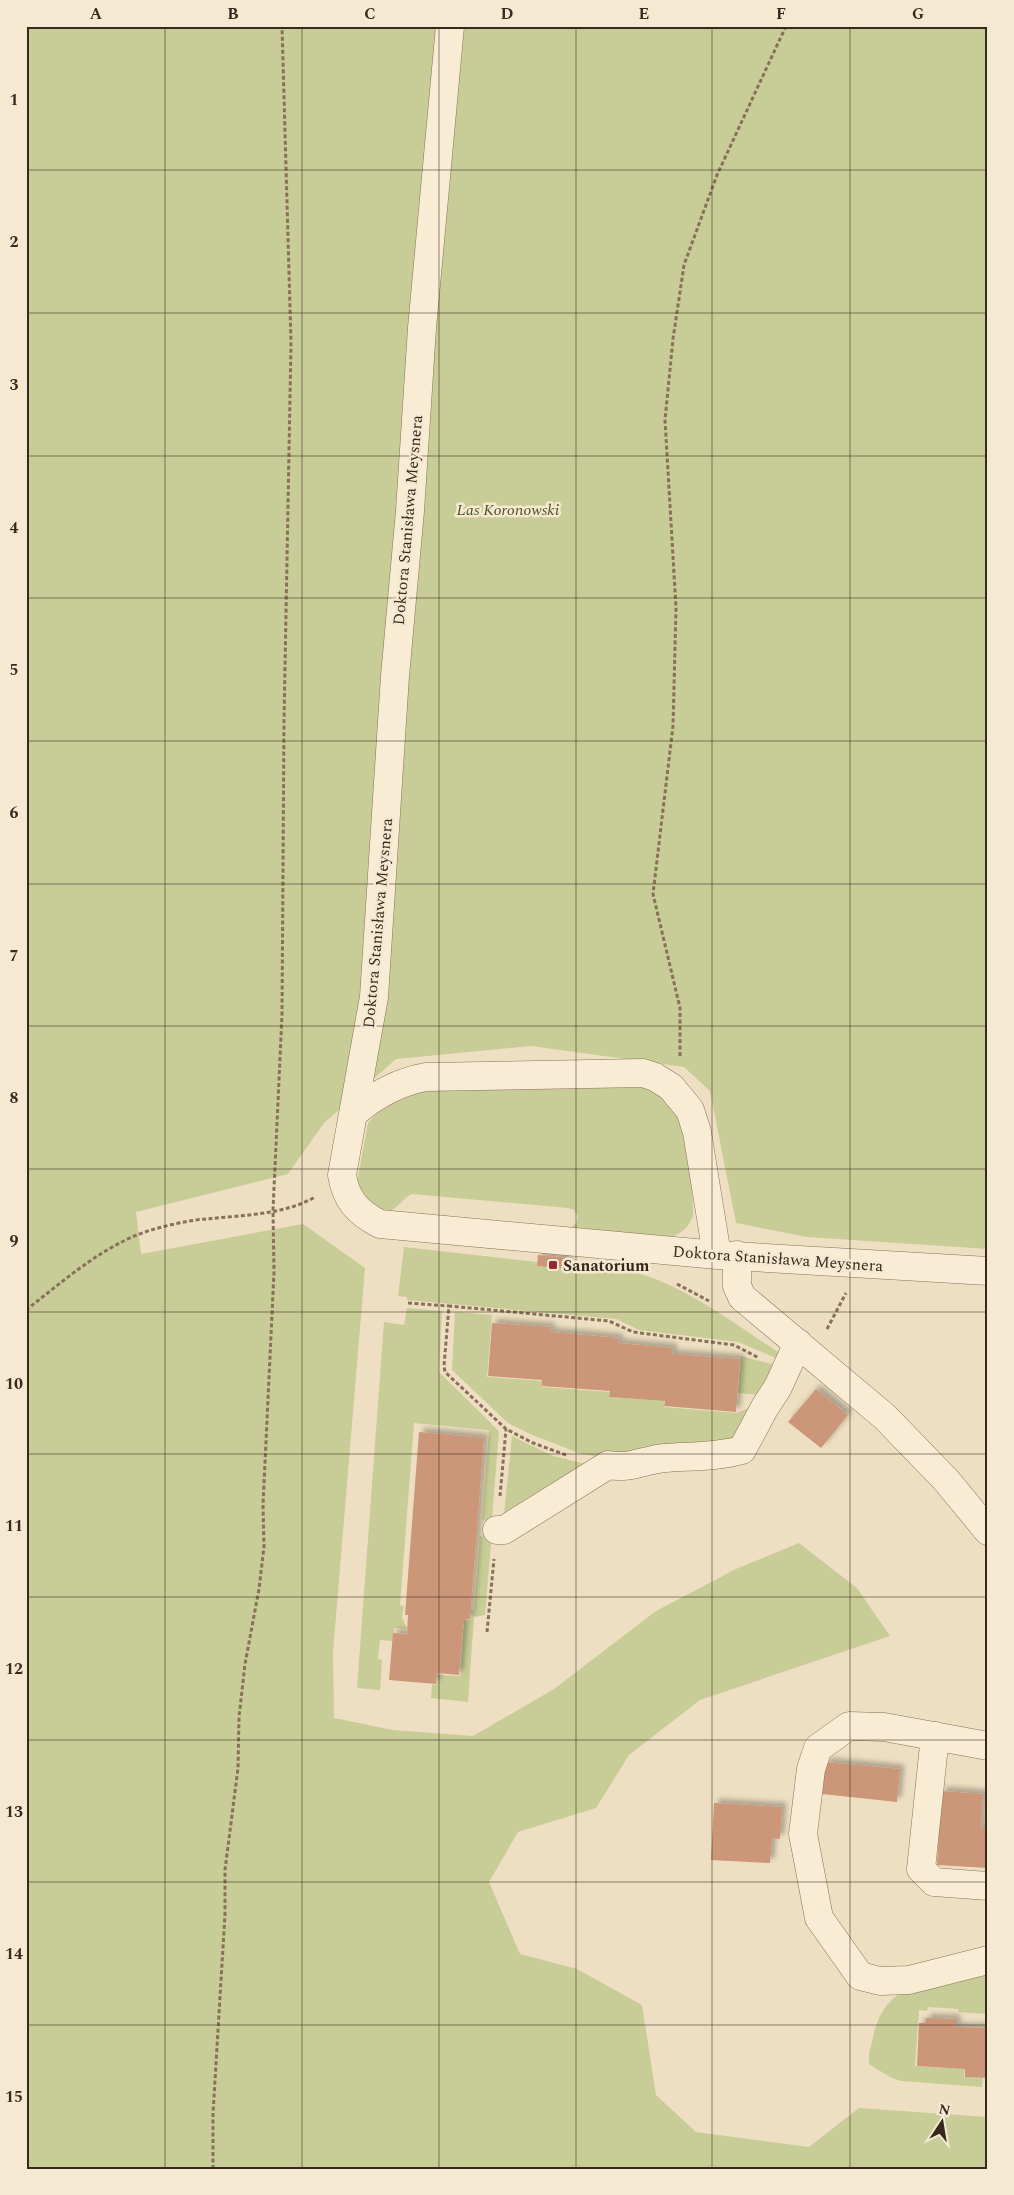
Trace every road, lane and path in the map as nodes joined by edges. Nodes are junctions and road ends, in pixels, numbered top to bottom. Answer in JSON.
{"nodes":[{"id":1,"x":282,"y":26,"type":"edge"},
{"id":2,"x":450,"y":26,"type":"edge"},
{"id":3,"x":786,"y":26,"type":"edge"},
{"id":4,"x":680,"y":1098,"type":"junction"},
{"id":5,"x":354,"y":1113,"type":"junction"},
{"id":6,"x":342,"y":1175,"type":"junction"},
{"id":7,"x":273,"y":1210,"type":"junction"},
{"id":8,"x":727,"y":1255,"type":"junction"},
{"id":9,"x":988,"y":1271,"type":"edge"},
{"id":10,"x":408,"y":1303,"type":"dead end"},
{"id":11,"x":449,"y":1306,"type":"junction"},
{"id":12,"x":26,"y":1310,"type":"edge"},
{"id":13,"x":793,"y":1355,"type":"junction"},
{"id":14,"x":608,"y":1465,"type":"junction"},
{"id":15,"x":497,"y":1530,"type":"dead end"},
{"id":16,"x":987,"y":1530,"type":"edge"},
{"id":17,"x":935,"y":1736,"type":"junction"},
{"id":18,"x":988,"y":1746,"type":"edge"},
{"id":19,"x":988,"y":1886,"type":"edge"},
{"id":20,"x":988,"y":1960,"type":"edge"},
{"id":21,"x":213,"y":2169,"type":"edge"}],
"edges":[{"from":1,"to":7,"type":"path"},
{"from":2,"to":5,"type":"street","name":"Doktora Stanisława Meysnera"},
{"from":3,"to":4,"type":"path"},
{"from":4,"to":5,"type":"street"},
{"from":4,"to":8,"type":"street"},
{"from":5,"to":6,"type":"street","name":"Doktora Stanisława Meysnera"},
{"from":6,"to":7,"type":"path"},
{"from":6,"to":8,"type":"street","name":"Doktora Stanisława Meysnera"},
{"from":7,"to":12,"type":"path"},
{"from":7,"to":21,"type":"path"},
{"from":8,"to":9,"type":"street","name":"Doktora Stanisława Meysnera"},
{"from":8,"to":13,"type":"street"},
{"from":10,"to":11,"type":"path"},
{"from":11,"to":13,"type":"path"},
{"from":11,"to":14,"type":"path"},
{"from":13,"to":14,"type":"street"},
{"from":13,"to":16,"type":"street"},
{"from":14,"to":15,"type":"street"},
{"from":17,"to":18,"type":"street"},
{"from":17,"to":19,"type":"street"},
{"from":17,"to":20,"type":"street"}]}
